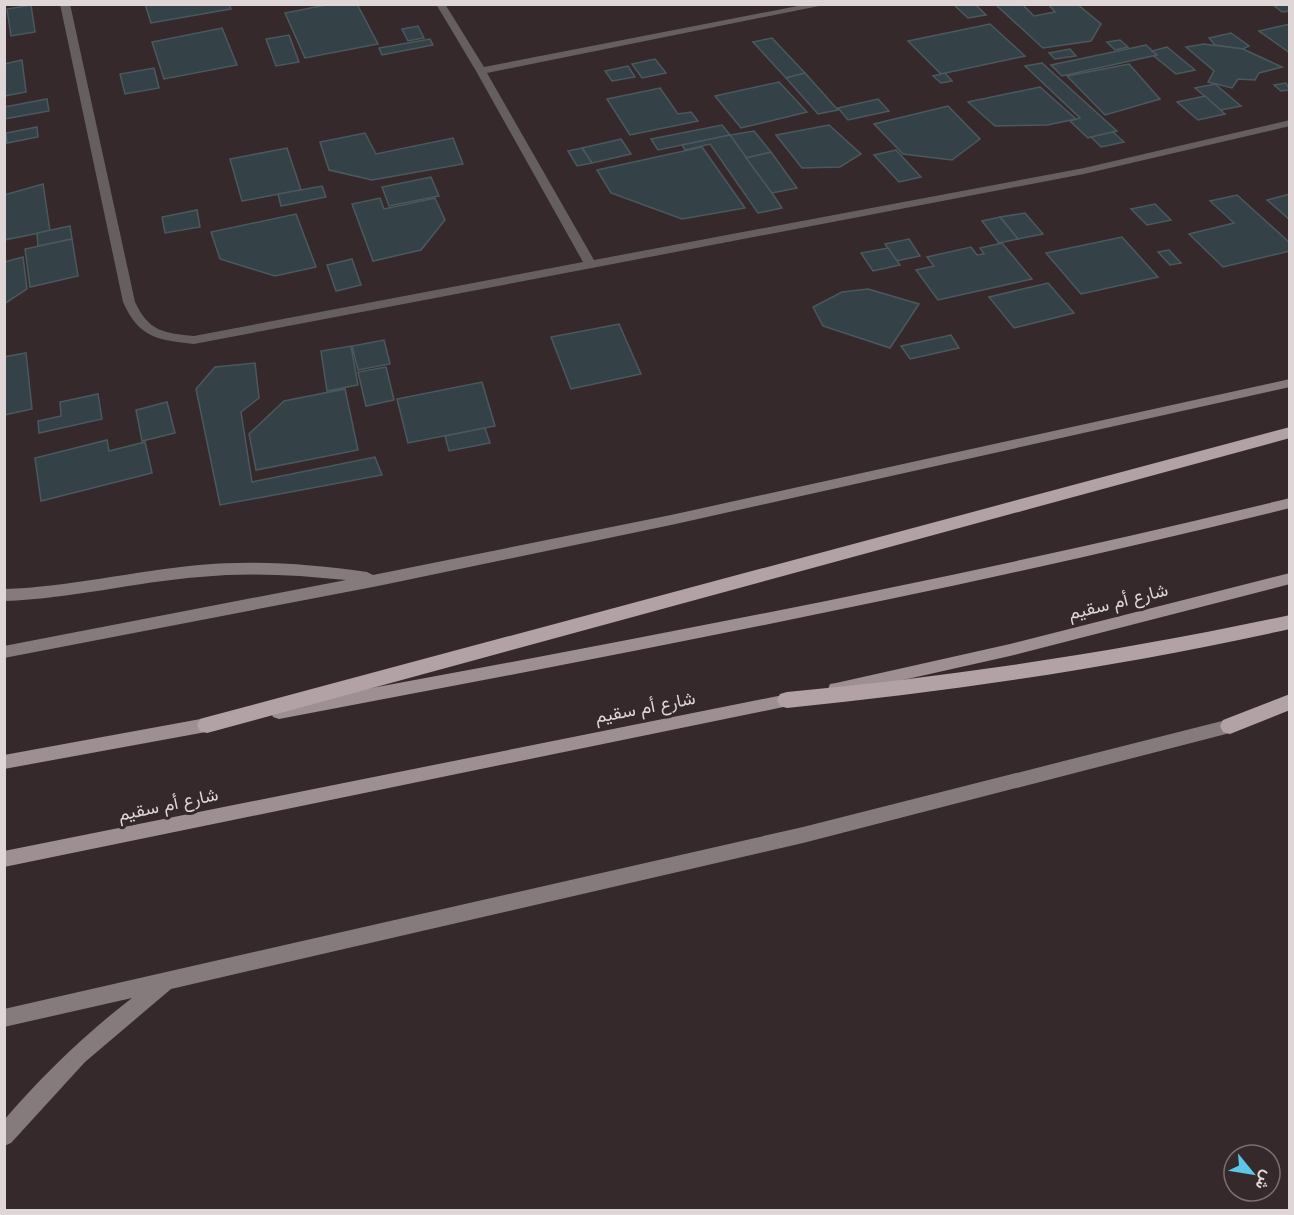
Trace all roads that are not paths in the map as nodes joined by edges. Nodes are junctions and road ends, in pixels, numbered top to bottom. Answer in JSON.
{"nodes":[{"id":1,"x":65,"y":4,"type":"edge"},
{"id":2,"x":440,"y":4,"type":"edge"},
{"id":3,"x":825,"y":4,"type":"edge"},
{"id":4,"x":481,"y":71,"type":"junction"},
{"id":5,"x":1290,"y":123,"type":"edge"},
{"id":6,"x":591,"y":266,"type":"junction"},
{"id":7,"x":1290,"y":383,"type":"edge"},
{"id":8,"x":1290,"y":432,"type":"edge"},
{"id":9,"x":1290,"y":503,"type":"edge"},
{"id":10,"x":1290,"y":578,"type":"edge"},
{"id":11,"x":378,"y":580,"type":"junction"},
{"id":12,"x":4,"y":595,"type":"edge"},
{"id":13,"x":1290,"y":622,"type":"edge"},
{"id":14,"x":4,"y":652,"type":"edge"},
{"id":15,"x":787,"y":700,"type":"junction"},
{"id":16,"x":1290,"y":702,"type":"edge"},
{"id":17,"x":1290,"y":709,"type":"edge"},
{"id":18,"x":207,"y":725,"type":"junction"},
{"id":19,"x":1230,"y":726,"type":"junction"},
{"id":20,"x":4,"y":762,"type":"edge"},
{"id":21,"x":4,"y":859,"type":"edge"},
{"id":22,"x":171,"y":981,"type":"junction"},
{"id":23,"x":4,"y":1018,"type":"edge"},
{"id":24,"x":4,"y":1136,"type":"edge"}],
"edges":[{"from":1,"to":6,"type":"street"},
{"from":2,"to":4,"type":"street"},
{"from":3,"to":4,"type":"street"},
{"from":4,"to":6,"type":"street"},
{"from":5,"to":6,"type":"street"},
{"from":7,"to":11,"type":"main road"},
{"from":8,"to":18,"type":"highway"},
{"from":9,"to":18,"type":"main road"},
{"from":10,"to":15,"type":"main road","name":"شارع أم سقيم"},
{"from":11,"to":12,"type":"main road"},
{"from":11,"to":14,"type":"main road"},
{"from":13,"to":15,"type":"highway"},
{"from":15,"to":21,"type":"main road","name":"شارع أم سقيم"},
{"from":16,"to":19,"type":"highway"},
{"from":17,"to":19,"type":"main road"},
{"from":18,"to":20,"type":"main road"},
{"from":19,"to":22,"type":"main road"},
{"from":22,"to":23,"type":"main road"},
{"from":22,"to":24,"type":"main road"}]}
